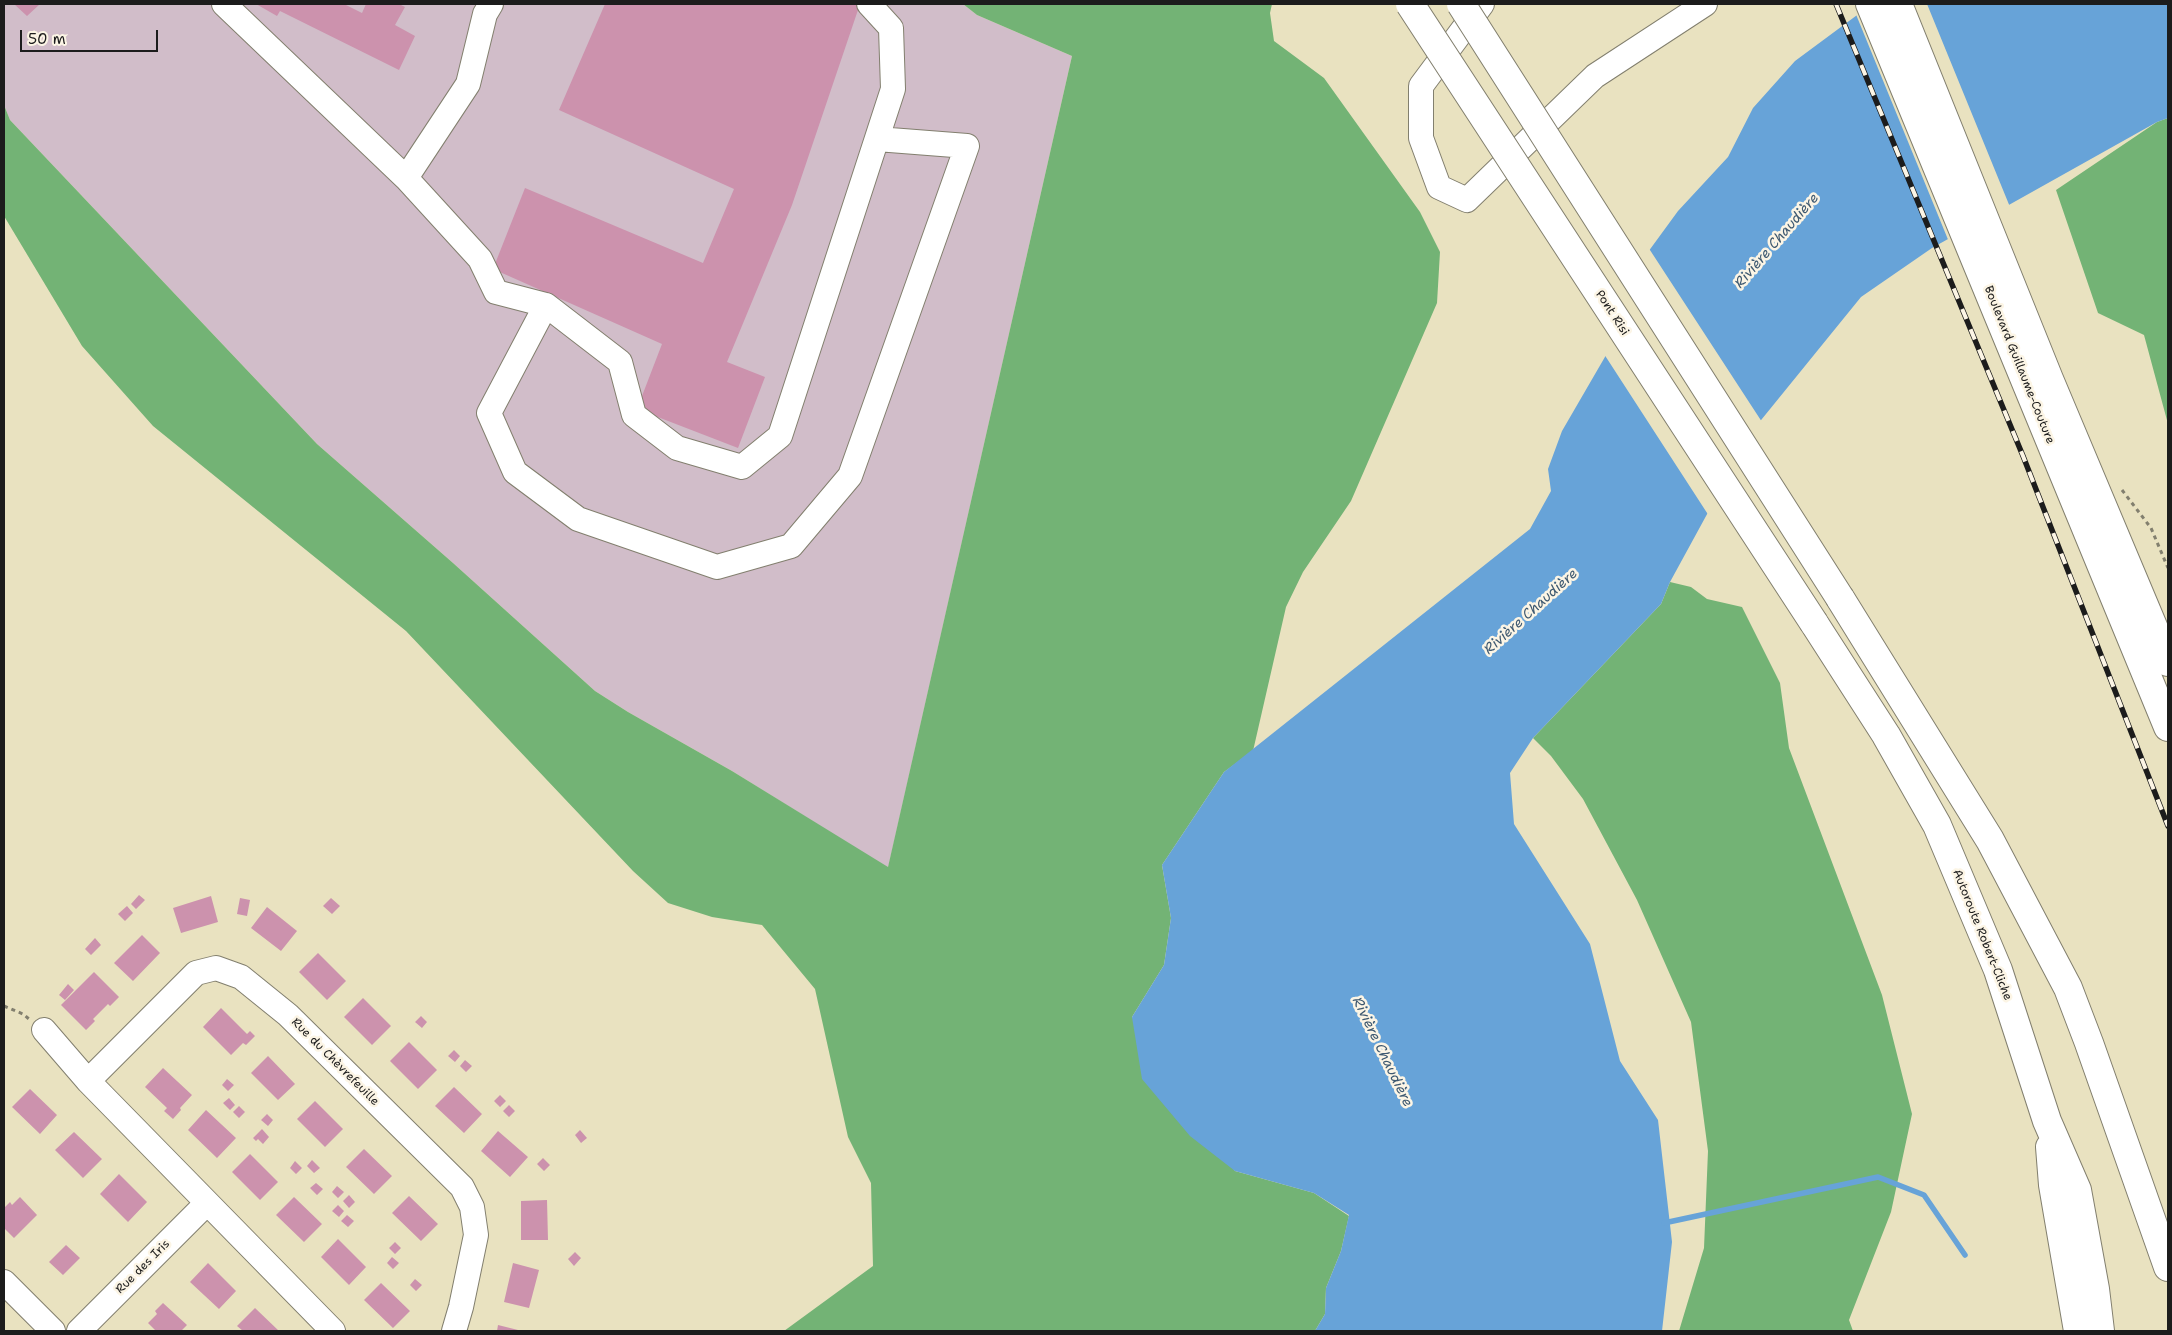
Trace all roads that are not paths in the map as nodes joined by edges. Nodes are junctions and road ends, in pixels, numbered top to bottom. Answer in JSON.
{"nodes":[{"id":1,"x":224,"y":4,"type":"edge"},
{"id":2,"x":491,"y":4,"type":"edge"},
{"id":3,"x":869,"y":4,"type":"edge"},
{"id":4,"x":1410,"y":4,"type":"edge"},
{"id":5,"x":1462,"y":4,"type":"edge"},
{"id":6,"x":1482,"y":4,"type":"edge"},
{"id":7,"x":1705,"y":4,"type":"edge"},
{"id":8,"x":1870,"y":4,"type":"edge"},
{"id":9,"x":1898,"y":4,"type":"edge"},
{"id":10,"x":877,"y":139,"type":"junction"},
{"id":11,"x":406,"y":178,"type":"junction"},
{"id":12,"x":546,"y":305,"type":"junction"},
{"id":13,"x":2039,"y":384,"type":"junction"},
{"id":14,"x":1814,"y":622,"type":"joint"},
{"id":15,"x":2168,"y":662,"type":"edge"},
{"id":16,"x":2168,"y":727,"type":"edge"},
{"id":17,"x":44,"y":1030,"type":"road end"},
{"id":18,"x":88,"y":1082,"type":"junction"},
{"id":19,"x":2047,"y":1121,"type":"junction"},
{"id":20,"x":207,"y":1203,"type":"junction"},
{"id":21,"x":2168,"y":1267,"type":"edge"},
{"id":22,"x":4,"y":1282,"type":"edge"},
{"id":23,"x":53,"y":1331,"type":"edge"},
{"id":24,"x":79,"y":1331,"type":"edge"},
{"id":25,"x":333,"y":1331,"type":"edge"},
{"id":26,"x":454,"y":1331,"type":"edge"},
{"id":27,"x":2078,"y":1331,"type":"edge"},
{"id":28,"x":2100,"y":1331,"type":"edge"}],
"edges":[{"from":1,"to":11,"type":"street"},
{"from":2,"to":11,"type":"street"},
{"from":3,"to":10,"type":"street"},
{"from":4,"to":14,"type":"main road","name":"Pont Risi","bridge":true},
{"from":5,"to":21,"type":"main road","bridge":true},
{"from":6,"to":7,"type":"street"},
{"from":8,"to":13,"type":"main road","name":"Boulevard Guillaume-Couture"},
{"from":9,"to":13,"type":"main road","name":"Boulevard Guillaume-Couture"},
{"from":10,"to":12,"type":"street"},
{"from":10,"to":12,"type":"street"},
{"from":11,"to":12,"type":"street"},
{"from":13,"to":15,"type":"main road","name":"Boulevard Guillaume-Couture"},
{"from":13,"to":16,"type":"main road","name":"Boulevard Guillaume-Couture"},
{"from":14,"to":19,"type":"main road","name":"Autoroute Robert-Cliche"},
{"from":17,"to":18,"type":"street"},
{"from":18,"to":20,"type":"street"},
{"from":18,"to":26,"type":"street","name":"Rue du Chèvrefeuille"},
{"from":19,"to":27,"type":"main road"},
{"from":19,"to":28,"type":"main road","name":"Autoroute Robert-Cliche"},
{"from":20,"to":24,"type":"street","name":"Rue des Iris"},
{"from":20,"to":25,"type":"street"},
{"from":22,"to":23,"type":"street"}]}
